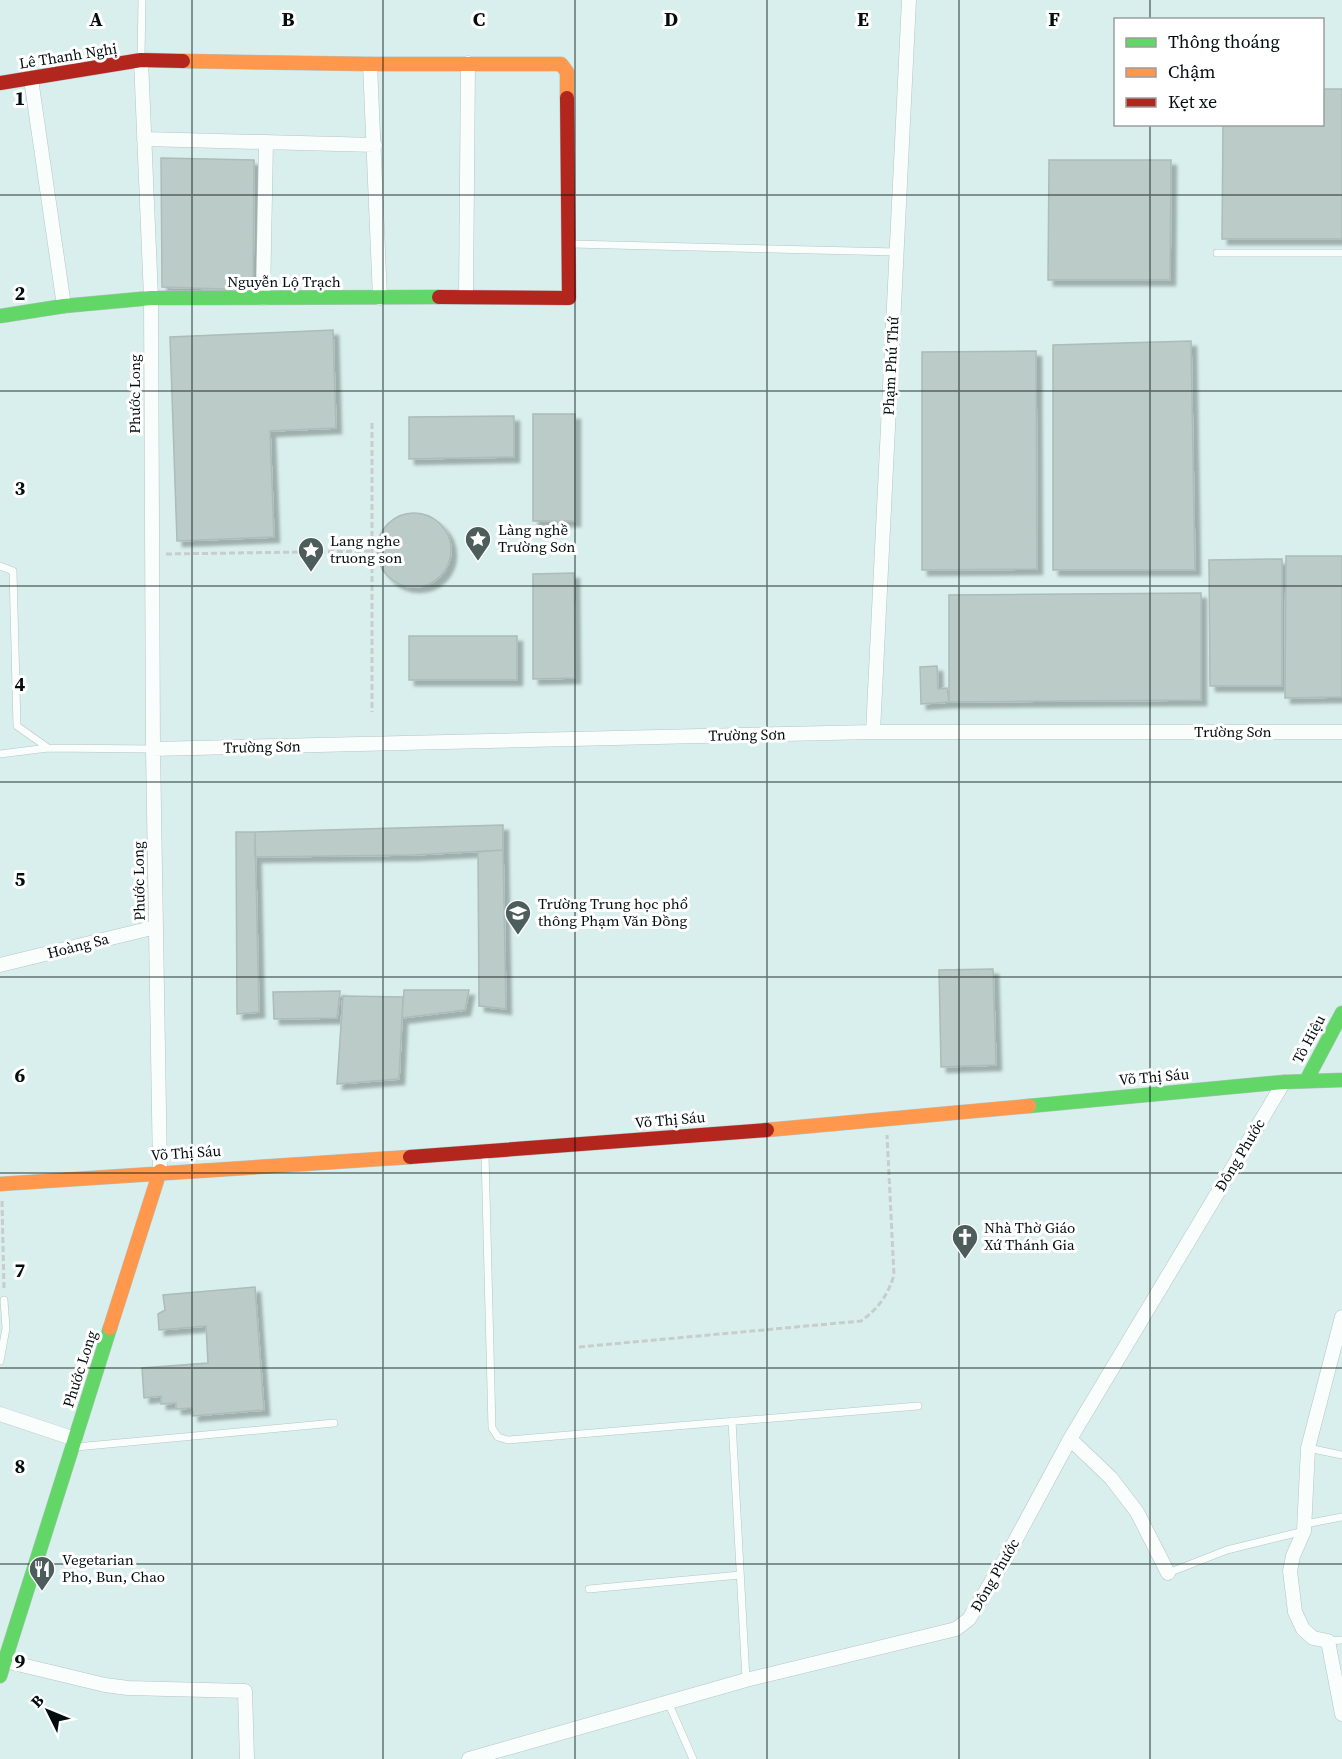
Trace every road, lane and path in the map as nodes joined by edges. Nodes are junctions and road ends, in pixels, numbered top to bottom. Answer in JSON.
{"nodes":[{"id":1,"x":142,"y":0,"type":"edge"},
{"id":2,"x":909,"y":0,"type":"edge"},
{"id":3,"x":141,"y":60,"type":"junction"},
{"id":4,"x":468,"y":63,"type":"junction"},
{"id":5,"x":370,"y":64,"type":"junction"},
{"id":6,"x":31,"y":79,"type":"junction"},
{"id":7,"x":0,"y":83,"type":"edge"},
{"id":8,"x":144,"y":139,"type":"junction"},
{"id":9,"x":266,"y":142,"type":"junction"},
{"id":10,"x":375,"y":145,"type":"junction"},
{"id":11,"x":569,"y":244,"type":"junction"},
{"id":12,"x":897,"y":252,"type":"junction"},
{"id":13,"x":1217,"y":253,"type":"dead end"},
{"id":14,"x":1342,"y":253,"type":"edge"},
{"id":15,"x":466,"y":297,"type":"junction"},
{"id":16,"x":151,"y":298,"type":"junction"},
{"id":17,"x":263,"y":298,"type":"junction"},
{"id":18,"x":380,"y":298,"type":"junction"},
{"id":19,"x":64,"y":306,"type":"junction"},
{"id":20,"x":0,"y":316,"type":"edge"},
{"id":21,"x":372,"y":423,"type":"dead end"},
{"id":22,"x":372,"y":551,"type":"junction"},
{"id":23,"x":152,"y":554,"type":"junction"},
{"id":24,"x":0,"y":566,"type":"edge"},
{"id":25,"x":372,"y":712,"type":"dead end"},
{"id":26,"x":873,"y":732,"type":"junction"},
{"id":27,"x":1342,"y":732,"type":"edge"},
{"id":28,"x":48,"y":748,"type":"junction"},
{"id":29,"x":153,"y":749,"type":"junction"},
{"id":30,"x":0,"y":754,"type":"edge"},
{"id":31,"x":156,"y":927,"type":"junction"},
{"id":32,"x":0,"y":965,"type":"edge"},
{"id":33,"x":1342,"y":1013,"type":"edge"},
{"id":34,"x":1342,"y":1080,"type":"edge"},
{"id":35,"x":1306,"y":1081,"type":"junction"},
{"id":36,"x":1284,"y":1082,"type":"junction"},
{"id":37,"x":887,"y":1119,"type":"junction"},
{"id":38,"x":485,"y":1151,"type":"junction"},
{"id":39,"x":160,"y":1171,"type":"junction"},
{"id":40,"x":1,"y":1184,"type":"edge"},
{"id":41,"x":1,"y":1239,"type":"edge"},
{"id":42,"x":4,"y":1300,"type":"joint"},
{"id":43,"x":1341,"y":1327,"type":"edge"},
{"id":44,"x":579,"y":1347,"type":"dead end"},
{"id":45,"x":0,"y":1361,"type":"edge"},
{"id":46,"x":918,"y":1406,"type":"dead end"},
{"id":47,"x":0,"y":1414,"type":"edge"},
{"id":48,"x":732,"y":1421,"type":"junction"},
{"id":49,"x":334,"y":1423,"type":"dead end"},
{"id":50,"x":1070,"y":1439,"type":"junction"},
{"id":51,"x":74,"y":1443,"type":"junction"},
{"id":52,"x":1308,"y":1448,"type":"junction"},
{"id":53,"x":1342,"y":1455,"type":"edge"},
{"id":54,"x":1342,"y":1517,"type":"edge"},
{"id":55,"x":1305,"y":1527,"type":"junction"},
{"id":56,"x":1168,"y":1573,"type":"joint"},
{"id":57,"x":740,"y":1575,"type":"junction"},
{"id":58,"x":589,"y":1589,"type":"dead end"},
{"id":59,"x":1335,"y":1641,"type":"edge"},
{"id":60,"x":5,"y":1661,"type":"junction"},
{"id":61,"x":0,"y":1676,"type":"edge"},
{"id":62,"x":746,"y":1680,"type":"junction"},
{"id":63,"x":668,"y":1702,"type":"junction"},
{"id":64,"x":1342,"y":1714,"type":"edge"},
{"id":65,"x":247,"y":1759,"type":"edge"},
{"id":66,"x":469,"y":1759,"type":"edge"},
{"id":67,"x":693,"y":1759,"type":"edge"}],
"edges":[{"from":1,"to":3,"type":"lane"},
{"from":2,"to":12,"type":"street","name":"Phạm Phú Thứ"},
{"from":3,"to":5,"type":"main road","name":"Lê Thanh Nghị"},
{"from":3,"to":6,"type":"main road","name":"Lê Thanh Nghị"},
{"from":3,"to":8,"type":"street","name":"Phước Long"},
{"from":4,"to":5,"type":"main road","name":"Lê Thanh Nghị"},
{"from":4,"to":11,"type":"main road","name":"Lê Thanh Nghị"},
{"from":4,"to":15,"type":"street"},
{"from":5,"to":10,"type":"street"},
{"from":6,"to":7,"type":"main road","name":"Lê Thanh Nghị"},
{"from":6,"to":19,"type":"street"},
{"from":8,"to":9,"type":"street"},
{"from":8,"to":16,"type":"street","name":"Phước Long"},
{"from":9,"to":10,"type":"street"},
{"from":9,"to":17,"type":"street"},
{"from":10,"to":18,"type":"street"},
{"from":11,"to":12,"type":"lane"},
{"from":11,"to":15,"type":"main road","name":"Nguyễn Lộ Trạch"},
{"from":12,"to":26,"type":"street","name":"Phạm Phú Thứ"},
{"from":13,"to":14,"type":"lane"},
{"from":15,"to":18,"type":"main road","name":"Nguyễn Lộ Trạch"},
{"from":16,"to":17,"type":"main road","name":"Nguyễn Lộ Trạch"},
{"from":16,"to":19,"type":"main road","name":"Nguyễn Lộ Trạch"},
{"from":16,"to":23,"type":"street","name":"Phước Long"},
{"from":17,"to":18,"type":"main road","name":"Nguyễn Lộ Trạch"},
{"from":19,"to":20,"type":"main road","name":"Nguyễn Lộ Trạch"},
{"from":21,"to":22,"type":"path"},
{"from":22,"to":23,"type":"path"},
{"from":22,"to":25,"type":"path"},
{"from":23,"to":29,"type":"street","name":"Phước Long"},
{"from":24,"to":28,"type":"lane"},
{"from":26,"to":27,"type":"street","name":"Trường Sơn"},
{"from":26,"to":29,"type":"street","name":"Trường Sơn"},
{"from":28,"to":29,"type":"lane"},
{"from":28,"to":30,"type":"lane"},
{"from":29,"to":31,"type":"street","name":"Phước Long"},
{"from":31,"to":32,"type":"street","name":"Hoàng Sa"},
{"from":31,"to":39,"type":"street","name":"Phước Long"},
{"from":33,"to":35,"type":"main road","name":"Tô Hiệu"},
{"from":34,"to":35,"type":"main road","name":"Võ Thị Sáu"},
{"from":35,"to":36,"type":"main road","name":"Võ Thị Sáu"},
{"from":36,"to":37,"type":"main road","name":"Võ Thị Sáu"},
{"from":36,"to":50,"type":"street","name":"Đông Phước"},
{"from":37,"to":38,"type":"main road","name":"Võ Thị Sáu"},
{"from":37,"to":44,"type":"path"},
{"from":38,"to":39,"type":"main road","name":"Võ Thị Sáu"},
{"from":38,"to":48,"type":"lane"},
{"from":39,"to":40,"type":"main road","name":"Võ Thị Sáu"},
{"from":39,"to":51,"type":"main road","name":"Phước Long"},
{"from":40,"to":41,"type":"path"},
{"from":41,"to":42,"type":"path"},
{"from":42,"to":45,"type":"lane"},
{"from":43,"to":52,"type":"street"},
{"from":46,"to":48,"type":"lane"},
{"from":47,"to":51,"type":"street"},
{"from":48,"to":57,"type":"lane"},
{"from":49,"to":51,"type":"lane"},
{"from":50,"to":56,"type":"street"},
{"from":50,"to":62,"type":"street","name":"Đông Phước"},
{"from":51,"to":60,"type":"main road","name":"Phước Long"},
{"from":52,"to":53,"type":"lane"},
{"from":52,"to":55,"type":"street"},
{"from":54,"to":55,"type":"lane"},
{"from":55,"to":56,"type":"lane"},
{"from":55,"to":59,"type":"street"},
{"from":57,"to":58,"type":"lane"},
{"from":57,"to":62,"type":"lane"},
{"from":59,"to":64,"type":"street"},
{"from":60,"to":61,"type":"main road","name":"Phước Long"},
{"from":60,"to":65,"type":"street"},
{"from":62,"to":63,"type":"street","name":"Đông Phước"},
{"from":63,"to":66,"type":"street","name":"Đông Phước"},
{"from":63,"to":67,"type":"lane"}]}
